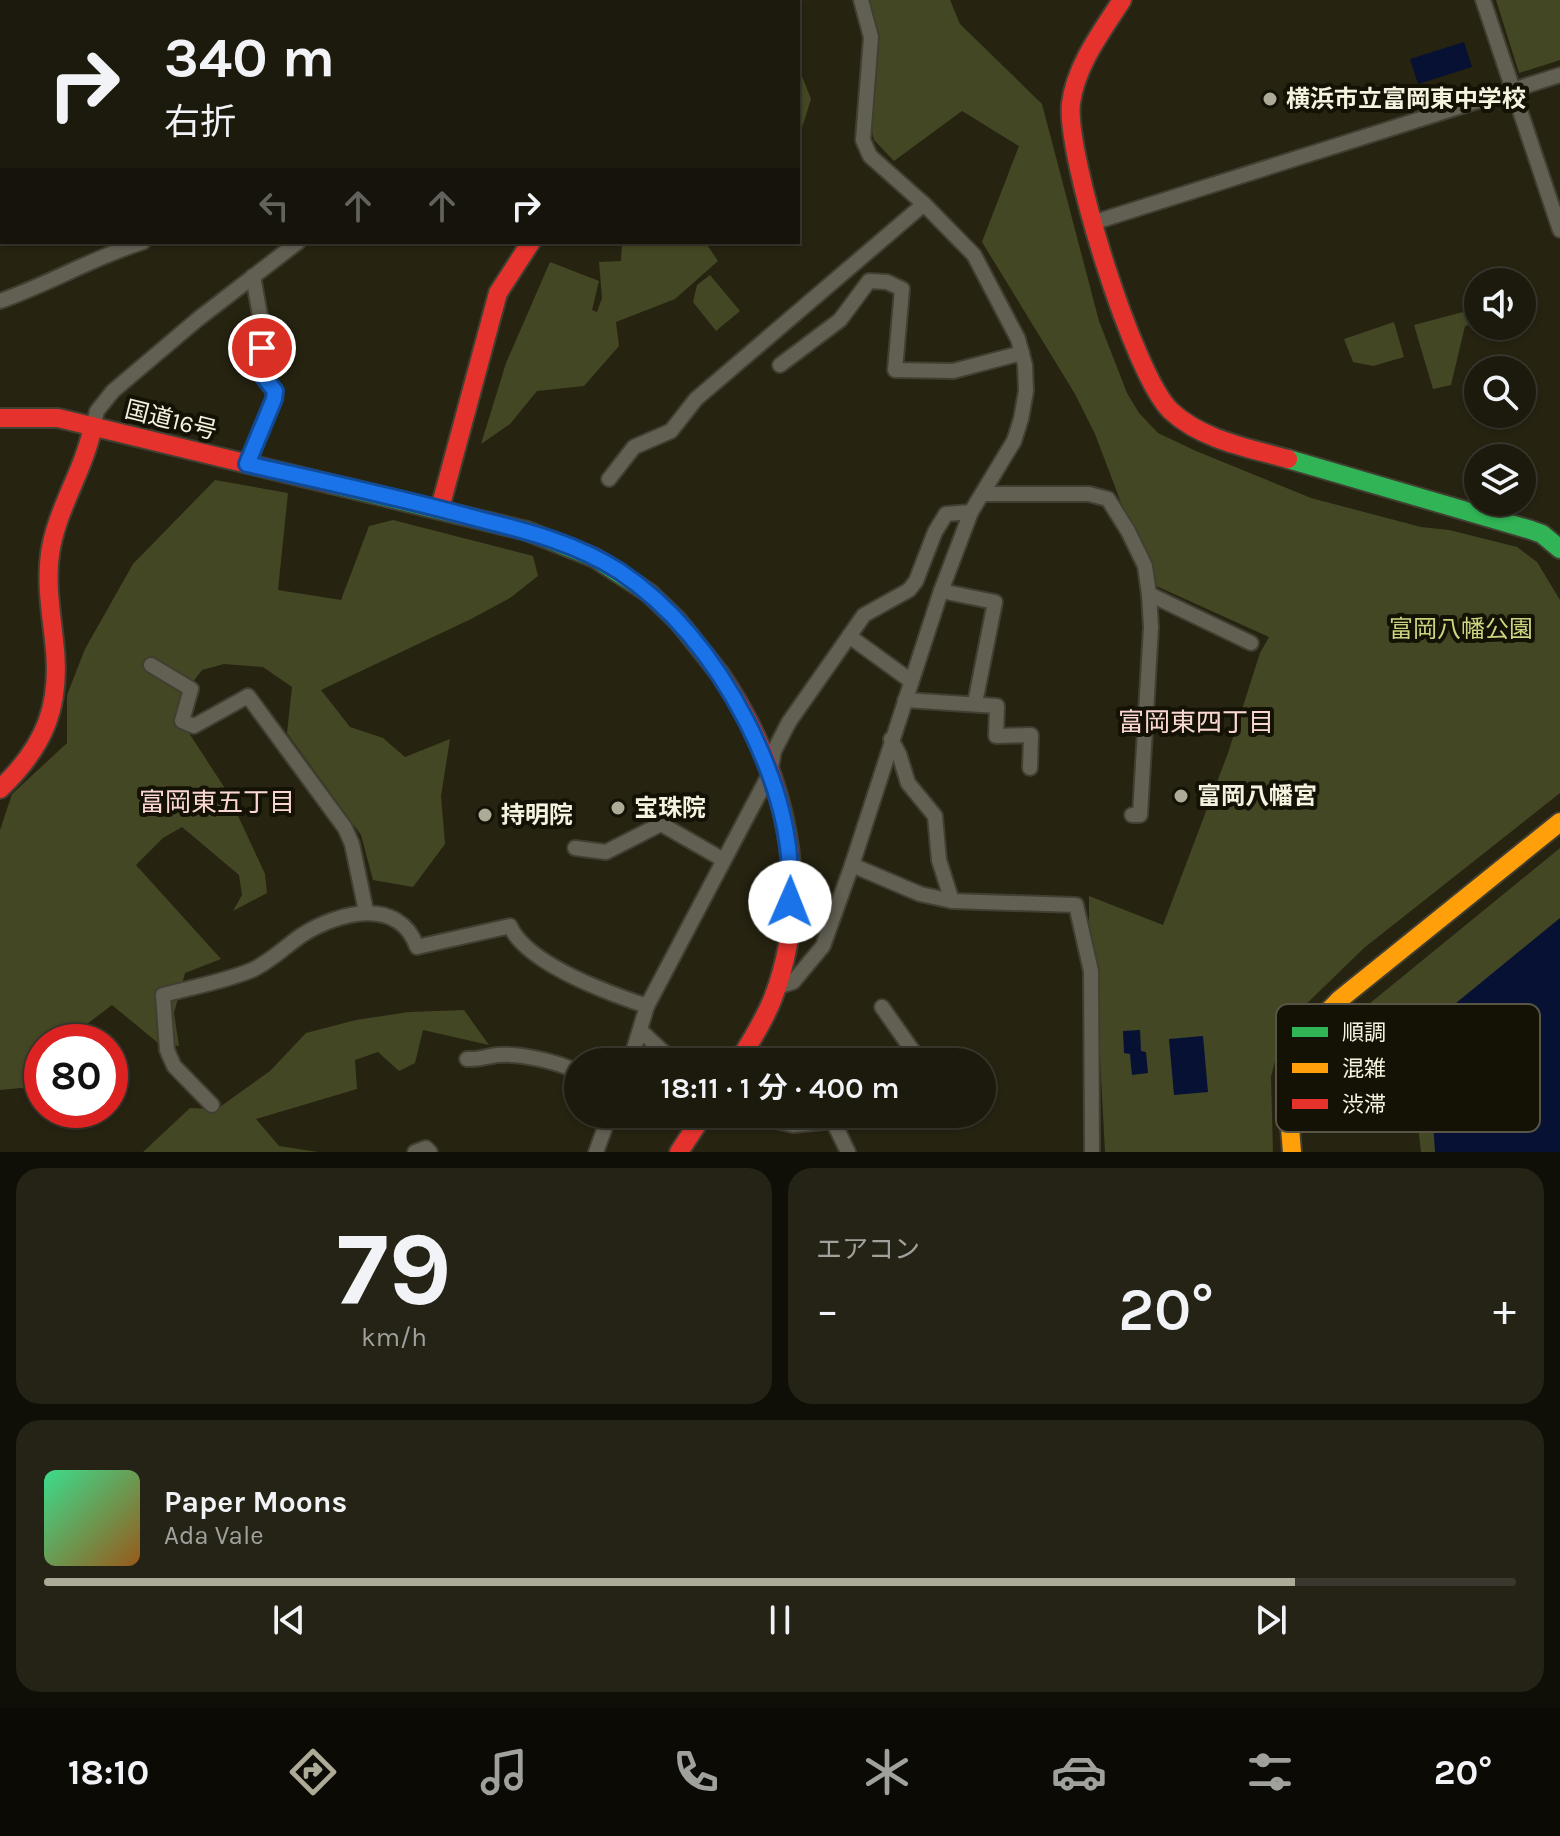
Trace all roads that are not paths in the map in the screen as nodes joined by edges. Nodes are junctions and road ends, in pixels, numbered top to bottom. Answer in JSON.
{"nodes":[{"id":1,"x":861,"y":0,"type":"edge"},
{"id":2,"x":1122,"y":0,"type":"edge"},
{"id":3,"x":1483,"y":0,"type":"edge"},
{"id":4,"x":1560,"y":75,"type":"edge"},
{"id":5,"x":1511,"y":91,"type":"junction"},
{"id":6,"x":924,"y":204,"type":"junction"},
{"id":7,"x":1095,"y":222,"type":"junction"},
{"id":8,"x":1560,"y":230,"type":"edge"},
{"id":9,"x":138,"y":244,"type":"edge"},
{"id":10,"x":295,"y":244,"type":"edge"},
{"id":11,"x":530,"y":244,"type":"edge"},
{"id":12,"x":253,"y":276,"type":"junction"},
{"id":13,"x":0,"y":301,"type":"edge"},
{"id":14,"x":1022,"y":353,"type":"junction"},
{"id":15,"x":780,"y":365,"type":"dead end"},
{"id":16,"x":0,"y":418,"type":"edge"},
{"id":17,"x":93,"y":426,"type":"junction"},
{"id":18,"x":247,"y":464,"type":"junction"},
{"id":19,"x":609,"y":479,"type":"dead end"},
{"id":20,"x":983,"y":494,"type":"junction"},
{"id":21,"x":440,"y":508,"type":"junction"},
{"id":22,"x":971,"y":512,"type":"junction"},
{"id":23,"x":1557,"y":542,"type":"edge"},
{"id":24,"x":941,"y":591,"type":"junction"},
{"id":25,"x":1149,"y":594,"type":"junction"},
{"id":26,"x":849,"y":636,"type":"junction"},
{"id":27,"x":1251,"y":643,"type":"dead end"},
{"id":28,"x":151,"y":665,"type":"dead end"},
{"id":29,"x":911,"y":681,"type":"junction"},
{"id":30,"x":905,"y":700,"type":"junction"},
{"id":31,"x":975,"y":703,"type":"junction"},
{"id":32,"x":891,"y":739,"type":"junction"},
{"id":33,"x":1030,"y":768,"type":"dead end"},
{"id":34,"x":770,"y":773,"type":"junction"},
{"id":35,"x":0,"y":789,"type":"edge"},
{"id":36,"x":1132,"y":815,"type":"dead end"},
{"id":37,"x":1560,"y":822,"type":"edge"},
{"id":38,"x":575,"y":848,"type":"dead end"},
{"id":39,"x":722,"y":859,"type":"junction"},
{"id":40,"x":852,"y":865,"type":"junction"},
{"id":41,"x":952,"y":901,"type":"junction"},
{"id":42,"x":366,"y":911,"type":"junction"},
{"id":43,"x":777,"y":987,"type":"junction"},
{"id":44,"x":1335,"y":1004,"type":"edge"},
{"id":45,"x":647,"y":1006,"type":"junction"},
{"id":46,"x":882,"y":1007,"type":"dead end"},
{"id":47,"x":641,"y":1031,"type":"junction"},
{"id":48,"x":635,"y":1048,"type":"edge"},
{"id":49,"x":659,"y":1048,"type":"edge"},
{"id":50,"x":746,"y":1048,"type":"edge"},
{"id":51,"x":911,"y":1048,"type":"edge"},
{"id":52,"x":467,"y":1059,"type":"dead end"},
{"id":53,"x":564,"y":1065,"type":"edge"},
{"id":54,"x":212,"y":1105,"type":"dead end"},
{"id":55,"x":605,"y":1128,"type":"edge"},
{"id":56,"x":695,"y":1128,"type":"edge"},
{"id":57,"x":838,"y":1128,"type":"edge"},
{"id":58,"x":1291,"y":1132,"type":"edge"},
{"id":59,"x":415,"y":1152,"type":"edge"},
{"id":60,"x":430,"y":1152,"type":"edge"},
{"id":61,"x":596,"y":1152,"type":"edge"},
{"id":62,"x":679,"y":1152,"type":"edge"},
{"id":63,"x":848,"y":1152,"type":"edge"},
{"id":64,"x":1092,"y":1152,"type":"edge"},
{"id":65,"x":1292,"y":1152,"type":"edge"}],
"edges":[{"from":1,"to":6,"type":"street"},
{"from":2,"to":7,"type":"main road"},
{"from":3,"to":5,"type":"street"},
{"from":4,"to":5,"type":"street"},
{"from":5,"to":7,"type":"street"},
{"from":5,"to":8,"type":"street"},
{"from":6,"to":14,"type":"street"},
{"from":6,"to":19,"type":"street"},
{"from":7,"to":23,"type":"main road"},
{"from":9,"to":13,"type":"street"},
{"from":10,"to":12,"type":"street"},
{"from":11,"to":21,"type":"main road"},
{"from":12,"to":17,"type":"street"},
{"from":12,"to":18,"type":"street"},
{"from":14,"to":15,"type":"street"},
{"from":14,"to":20,"type":"street"},
{"from":16,"to":17,"type":"main road","name":"国道16号"},
{"from":17,"to":18,"type":"main road","name":"国道16号"},
{"from":17,"to":35,"type":"main road"},
{"from":18,"to":21,"type":"main road","name":"国道16号"},
{"from":20,"to":22,"type":"street"},
{"from":20,"to":25,"type":"street"},
{"from":21,"to":34,"type":"main road","name":"国道16号"},
{"from":22,"to":24,"type":"street"},
{"from":22,"to":26,"type":"street"},
{"from":24,"to":29,"type":"street"},
{"from":24,"to":31,"type":"street"},
{"from":25,"to":27,"type":"street"},
{"from":25,"to":36,"type":"street"},
{"from":26,"to":29,"type":"street"},
{"from":26,"to":34,"type":"street"},
{"from":28,"to":42,"type":"street"},
{"from":29,"to":30,"type":"street"},
{"from":30,"to":31,"type":"street"},
{"from":30,"to":32,"type":"street"},
{"from":31,"to":33,"type":"street"},
{"from":32,"to":40,"type":"street"},
{"from":32,"to":41,"type":"street"},
{"from":34,"to":39,"type":"street"},
{"from":34,"to":43,"type":"main road","name":"国道16号"},
{"from":37,"to":44,"type":"main road"},
{"from":38,"to":39,"type":"street"},
{"from":39,"to":45,"type":"street"},
{"from":40,"to":41,"type":"street"},
{"from":40,"to":43,"type":"street"},
{"from":41,"to":64,"type":"street"},
{"from":42,"to":45,"type":"street"},
{"from":42,"to":54,"type":"street"},
{"from":43,"to":50,"type":"main road","name":"国道16号"},
{"from":45,"to":47,"type":"street"},
{"from":46,"to":51,"type":"street"},
{"from":47,"to":48,"type":"street"},
{"from":47,"to":49,"type":"street"},
{"from":52,"to":53,"type":"street"},
{"from":55,"to":61,"type":"street"},
{"from":56,"to":62,"type":"main road"},
{"from":57,"to":63,"type":"street"},
{"from":58,"to":65,"type":"main road"},
{"from":59,"to":60,"type":"street"}]}
